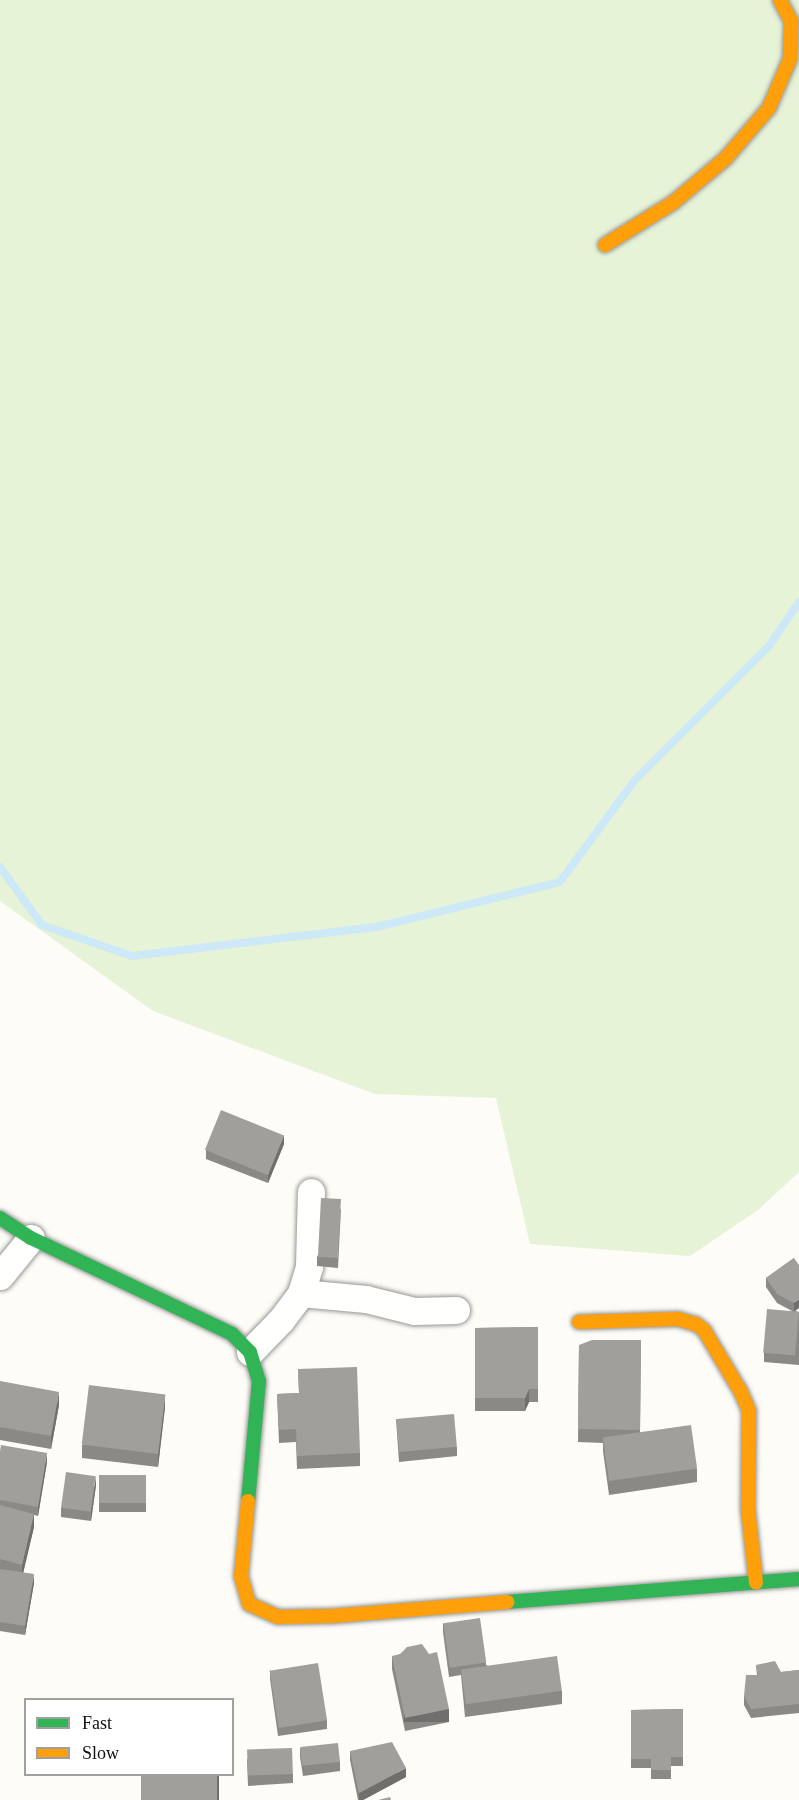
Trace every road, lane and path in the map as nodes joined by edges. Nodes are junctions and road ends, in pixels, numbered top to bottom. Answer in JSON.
{"nodes":[{"id":1,"x":780,"y":0,"type":"edge"},
{"id":2,"x":605,"y":245,"type":"dead end"},
{"id":3,"x":311,"y":1192,"type":"dead end"},
{"id":4,"x":0,"y":1218,"type":"edge"},
{"id":5,"x":31,"y":1238,"type":"junction"},
{"id":6,"x":0,"y":1276,"type":"edge"},
{"id":7,"x":301,"y":1293,"type":"junction"},
{"id":8,"x":456,"y":1310,"type":"dead end"},
{"id":9,"x":579,"y":1322,"type":"dead end"},
{"id":10,"x":250,"y":1352,"type":"junction"},
{"id":11,"x":799,"y":1579,"type":"edge"},
{"id":12,"x":756,"y":1583,"type":"junction"}],
"edges":[{"from":1,"to":2,"type":"street"},
{"from":3,"to":7,"type":"street"},
{"from":4,"to":5,"type":"street"},
{"from":5,"to":6,"type":"street"},
{"from":5,"to":10,"type":"street"},
{"from":7,"to":8,"type":"street"},
{"from":7,"to":10,"type":"street"},
{"from":9,"to":12,"type":"street"},
{"from":10,"to":12,"type":"street"},
{"from":11,"to":12,"type":"street"}]}
